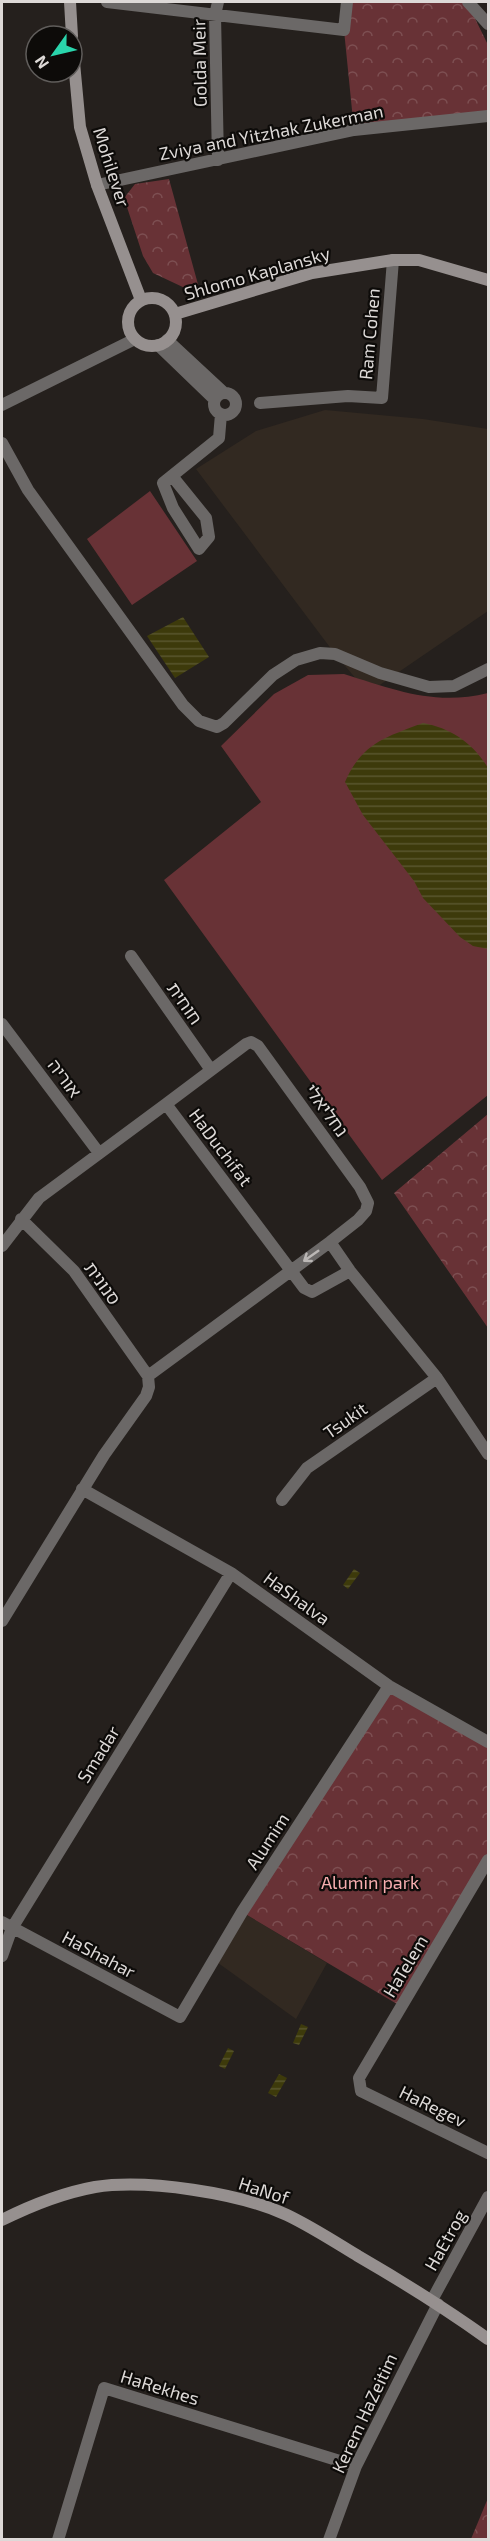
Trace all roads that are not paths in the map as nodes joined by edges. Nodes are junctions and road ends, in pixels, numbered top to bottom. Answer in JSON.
{"nodes":[{"id":1,"x":70,"y":2,"type":"edge"},
{"id":2,"x":107,"y":2,"type":"edge"},
{"id":3,"x":218,"y":2,"type":"edge"},
{"id":4,"x":347,"y":2,"type":"edge"},
{"id":5,"x":468,"y":2,"type":"edge"},
{"id":6,"x":215,"y":15,"type":"junction"},
{"id":7,"x":71,"y":24,"type":"edge"},
{"id":8,"x":489,"y":24,"type":"edge"},
{"id":9,"x":76,"y":84,"type":"edge"},
{"id":10,"x":489,"y":116,"type":"edge"},
{"id":11,"x":218,"y":160,"type":"junction"},
{"id":12,"x":97,"y":185,"type":"junction"},
{"id":13,"x":393,"y":260,"type":"junction"},
{"id":14,"x":489,"y":280,"type":"edge"},
{"id":15,"x":141,"y":300,"type":"junction"},
{"id":16,"x":175,"y":315,"type":"junction"},
{"id":17,"x":135,"y":339,"type":"junction"},
{"id":18,"x":163,"y":343,"type":"junction"},
{"id":19,"x":219,"y":396,"type":"junction"},
{"id":20,"x":260,"y":403,"type":"dead end"},
{"id":21,"x":2,"y":405,"type":"edge"},
{"id":22,"x":221,"y":414,"type":"junction"},
{"id":23,"x":2,"y":442,"type":"edge"},
{"id":24,"x":168,"y":479,"type":"junction"},
{"id":25,"x":489,"y":669,"type":"edge"},
{"id":26,"x":131,"y":956,"type":"dead end"},
{"id":27,"x":2,"y":1024,"type":"edge"},
{"id":28,"x":211,"y":1070,"type":"junction"},
{"id":29,"x":166,"y":1104,"type":"junction"},
{"id":30,"x":99,"y":1153,"type":"junction"},
{"id":31,"x":21,"y":1220,"type":"junction"},
{"id":32,"x":330,"y":1242,"type":"junction"},
{"id":33,"x":2,"y":1246,"type":"edge"},
{"id":34,"x":291,"y":1270,"type":"junction"},
{"id":35,"x":350,"y":1271,"type":"junction"},
{"id":36,"x":148,"y":1376,"type":"junction"},
{"id":37,"x":437,"y":1378,"type":"junction"},
{"id":38,"x":489,"y":1454,"type":"edge"},
{"id":39,"x":82,"y":1489,"type":"junction"},
{"id":40,"x":282,"y":1500,"type":"dead end"},
{"id":41,"x":231,"y":1573,"type":"junction"},
{"id":42,"x":2,"y":1621,"type":"edge"},
{"id":43,"x":389,"y":1686,"type":"junction"},
{"id":44,"x":489,"y":1742,"type":"edge"},
{"id":45,"x":489,"y":1860,"type":"edge"},
{"id":46,"x":7,"y":1925,"type":"edge"},
{"id":47,"x":2,"y":1956,"type":"edge"},
{"id":48,"x":180,"y":2017,"type":"joint"},
{"id":49,"x":361,"y":2091,"type":"joint"},
{"id":50,"x":489,"y":2153,"type":"edge"},
{"id":51,"x":489,"y":2197,"type":"edge"},
{"id":52,"x":2,"y":2220,"type":"edge"},
{"id":53,"x":435,"y":2302,"type":"junction"},
{"id":54,"x":489,"y":2339,"type":"edge"},
{"id":55,"x":356,"y":2466,"type":"junction"},
{"id":56,"x":58,"y":2540,"type":"edge"},
{"id":57,"x":329,"y":2540,"type":"edge"}],
"edges":[{"from":1,"to":7,"type":"street"},
{"from":2,"to":6,"type":"street"},
{"from":3,"to":6,"type":"street","name":"Golda Meir"},
{"from":4,"to":6,"type":"street"},
{"from":5,"to":8,"type":"street"},
{"from":6,"to":11,"type":"street","name":"Golda Meir"},
{"from":9,"to":12,"type":"street","name":"Mohilever"},
{"from":10,"to":11,"type":"street","name":"Zviya and Yitzhak Zukerman"},
{"from":11,"to":12,"type":"street","name":"Zviya and Yitzhak Zukerman"},
{"from":12,"to":15,"type":"street","name":"Mohilever"},
{"from":13,"to":14,"type":"street","name":"Shlomo Kaplansky"},
{"from":13,"to":16,"type":"street","name":"Shlomo Kaplansky"},
{"from":13,"to":20,"type":"street","name":"Ram Cohen"},
{"from":15,"to":16,"type":"street"},
{"from":15,"to":17,"type":"street"},
{"from":16,"to":18,"type":"street"},
{"from":17,"to":18,"type":"street"},
{"from":17,"to":21,"type":"street"},
{"from":18,"to":19,"type":"street"},
{"from":19,"to":22,"type":"street"},
{"from":19,"to":22,"type":"street"},
{"from":22,"to":24,"type":"street"},
{"from":23,"to":25,"type":"street"},
{"from":24,"to":24,"type":"street"},
{"from":26,"to":28,"type":"street","name":"חוחית"},
{"from":27,"to":30,"type":"street","name":"אוריה"},
{"from":28,"to":29,"type":"street"},
{"from":28,"to":32,"type":"street","name":"נחליאלי"},
{"from":29,"to":30,"type":"street","name":"HaDuchifat"},
{"from":29,"to":34,"type":"street","name":"HaDuchifat"},
{"from":30,"to":31,"type":"street","name":"HaDuchifat"},
{"from":31,"to":33,"type":"street","name":"HaDuchifat"},
{"from":31,"to":36,"type":"street","name":"סנונית"},
{"from":32,"to":34,"type":"street","one_way":true},
{"from":32,"to":35,"type":"street"},
{"from":34,"to":35,"type":"street","name":"HaDuchifat"},
{"from":34,"to":36,"type":"street"},
{"from":35,"to":37,"type":"street"},
{"from":36,"to":39,"type":"street"},
{"from":37,"to":38,"type":"street"},
{"from":37,"to":40,"type":"street","name":"Tsukit"},
{"from":39,"to":41,"type":"street","name":"HaShalva"},
{"from":39,"to":42,"type":"street"},
{"from":41,"to":43,"type":"street","name":"HaShalva"},
{"from":41,"to":46,"type":"street","name":"Smadar"},
{"from":43,"to":44,"type":"street","name":"HaShalva"},
{"from":43,"to":48,"type":"street","name":"Alumim"},
{"from":45,"to":49,"type":"street","name":"HaTelem"},
{"from":46,"to":47,"type":"street","name":"Smadar"},
{"from":46,"to":48,"type":"street","name":"HaShahar"},
{"from":49,"to":50,"type":"street","name":"HaRegev"},
{"from":51,"to":53,"type":"street","name":"HaEtrog"},
{"from":52,"to":53,"type":"street","name":"HaNof"},
{"from":53,"to":54,"type":"street","name":"HaNof"},
{"from":53,"to":55,"type":"street","name":"Kerem HaZeitim"},
{"from":55,"to":56,"type":"street","name":"HaRekhes"},
{"from":55,"to":57,"type":"street","name":"Kerem HaZeitim"}]}
